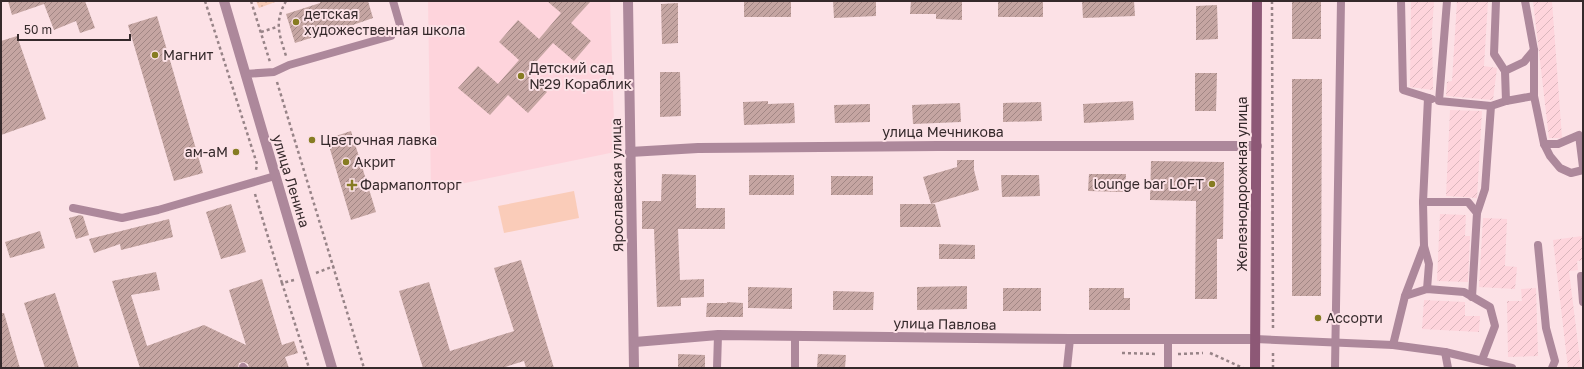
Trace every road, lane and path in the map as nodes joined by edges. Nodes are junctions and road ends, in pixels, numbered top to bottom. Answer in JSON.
{"nodes":[{"id":1,"x":205,"y":1,"type":"edge"},
{"id":2,"x":224,"y":1,"type":"edge"},
{"id":3,"x":251,"y":1,"type":"edge"},
{"id":4,"x":286,"y":1,"type":"edge"},
{"id":5,"x":393,"y":1,"type":"edge"},
{"id":6,"x":628,"y":1,"type":"edge"},
{"id":7,"x":1256,"y":1,"type":"edge"},
{"id":8,"x":1272,"y":1,"type":"edge"},
{"id":9,"x":1341,"y":1,"type":"edge"},
{"id":10,"x":1401,"y":1,"type":"edge"},
{"id":11,"x":1447,"y":1,"type":"edge"},
{"id":12,"x":1496,"y":1,"type":"edge"},
{"id":13,"x":1525,"y":1,"type":"edge"},
{"id":14,"x":400,"y":25,"type":"dead end"},
{"id":15,"x":278,"y":27,"type":"junction"},
{"id":16,"x":261,"y":32,"type":"junction"},
{"id":17,"x":391,"y":36,"type":"dead end"},
{"id":18,"x":1534,"y":50,"type":"junction"},
{"id":19,"x":289,"y":65,"type":"junction"},
{"id":20,"x":1505,"y":71,"type":"junction"},
{"id":21,"x":274,"y":72,"type":"junction"},
{"id":22,"x":245,"y":74,"type":"junction"},
{"id":23,"x":1534,"y":96,"type":"junction"},
{"id":24,"x":1428,"y":98,"type":"junction"},
{"id":25,"x":1439,"y":101,"type":"junction"},
{"id":26,"x":1506,"y":101,"type":"junction"},
{"id":27,"x":1491,"y":106,"type":"junction"},
{"id":28,"x":1544,"y":144,"type":"junction"},
{"id":29,"x":1256,"y":146,"type":"junction"},
{"id":30,"x":630,"y":152,"type":"junction"},
{"id":31,"x":1583,"y":169,"type":"edge"},
{"id":32,"x":275,"y":176,"type":"junction"},
{"id":33,"x":252,"y":183,"type":"junction"},
{"id":34,"x":1423,"y":202,"type":"junction"},
{"id":35,"x":73,"y":208,"type":"dead end"},
{"id":36,"x":1477,"y":213,"type":"junction"},
{"id":37,"x":1538,"y":245,"type":"dead end"},
{"id":38,"x":1424,"y":246,"type":"junction"},
{"id":39,"x":1580,"y":276,"type":"dead end"},
{"id":40,"x":282,"y":283,"type":"dead end"},
{"id":41,"x":1427,"y":289,"type":"junction"},
{"id":42,"x":1405,"y":296,"type":"junction"},
{"id":43,"x":1472,"y":297,"type":"junction"},
{"id":44,"x":1583,"y":302,"type":"edge"},
{"id":45,"x":718,"y":335,"type":"junction"},
{"id":46,"x":795,"y":336,"type":"junction"},
{"id":47,"x":1070,"y":339,"type":"junction"},
{"id":48,"x":1168,"y":339,"type":"junction"},
{"id":49,"x":1254,"y":339,"type":"junction"},
{"id":50,"x":1273,"y":340,"type":"junction"},
{"id":51,"x":635,"y":342,"type":"junction"},
{"id":52,"x":1336,"y":343,"type":"junction"},
{"id":53,"x":1393,"y":346,"type":"junction"},
{"id":54,"x":1445,"y":352,"type":"junction"},
{"id":55,"x":1482,"y":360,"type":"junction"},
{"id":56,"x":332,"y":368,"type":"edge"},
{"id":57,"x":364,"y":368,"type":"edge"},
{"id":58,"x":634,"y":368,"type":"edge"},
{"id":59,"x":717,"y":368,"type":"edge"},
{"id":60,"x":795,"y":368,"type":"edge"},
{"id":61,"x":1067,"y":368,"type":"edge"},
{"id":62,"x":1168,"y":368,"type":"edge"},
{"id":63,"x":1255,"y":368,"type":"edge"},
{"id":64,"x":1273,"y":368,"type":"edge"},
{"id":65,"x":1335,"y":368,"type":"edge"},
{"id":66,"x":1448,"y":368,"type":"edge"},
{"id":67,"x":1512,"y":368,"type":"edge"},
{"id":68,"x":1552,"y":368,"type":"edge"}],
"edges":[{"from":1,"to":33,"type":"path"},
{"from":2,"to":22,"type":"street","name":"улица Ленина"},
{"from":3,"to":16,"type":"path"},
{"from":4,"to":15,"type":"path"},
{"from":5,"to":14,"type":"lane"},
{"from":6,"to":30,"type":"street","name":"Ярославская улица"},
{"from":7,"to":29,"type":"main road","name":"Железнодорожная улица"},
{"from":8,"to":50,"type":"path"},
{"from":9,"to":52,"type":"lane"},
{"from":10,"to":24,"type":"lane"},
{"from":11,"to":25,"type":"lane"},
{"from":12,"to":20,"type":"lane"},
{"from":13,"to":18,"type":"lane"},
{"from":15,"to":16,"type":"path"},
{"from":15,"to":19,"type":"path"},
{"from":16,"to":21,"type":"path"},
{"from":17,"to":19,"type":"lane"},
{"from":18,"to":20,"type":"lane"},
{"from":18,"to":23,"type":"lane"},
{"from":19,"to":21,"type":"lane"},
{"from":20,"to":26,"type":"lane"},
{"from":21,"to":22,"type":"lane"},
{"from":21,"to":57,"type":"path"},
{"from":22,"to":32,"type":"street","name":"улица Ленина"},
{"from":23,"to":26,"type":"lane"},
{"from":23,"to":28,"type":"lane"},
{"from":24,"to":25,"type":"lane"},
{"from":24,"to":34,"type":"lane"},
{"from":25,"to":27,"type":"lane"},
{"from":26,"to":27,"type":"lane"},
{"from":27,"to":36,"type":"lane"},
{"from":28,"to":31,"type":"lane"},
{"from":28,"to":31,"type":"lane"},
{"from":29,"to":30,"type":"street","name":"улица Мечникова"},
{"from":29,"to":49,"type":"main road","name":"Железнодорожная улица"},
{"from":30,"to":51,"type":"street","name":"Ярославская улица"},
{"from":32,"to":33,"type":"lane"},
{"from":32,"to":56,"type":"street","name":"улица Ленина"},
{"from":33,"to":35,"type":"lane"},
{"from":33,"to":40,"type":"path"},
{"from":34,"to":36,"type":"lane"},
{"from":34,"to":38,"type":"lane"},
{"from":36,"to":43,"type":"lane"},
{"from":37,"to":68,"type":"lane"},
{"from":38,"to":41,"type":"lane"},
{"from":38,"to":42,"type":"lane"},
{"from":39,"to":44,"type":"lane"},
{"from":41,"to":42,"type":"lane"},
{"from":41,"to":43,"type":"lane"},
{"from":42,"to":53,"type":"lane"},
{"from":43,"to":55,"type":"lane"},
{"from":45,"to":46,"type":"street","name":"улица Павлова"},
{"from":45,"to":51,"type":"street","name":"улица Павлова"},
{"from":45,"to":59,"type":"lane"},
{"from":46,"to":47,"type":"street","name":"улица Павлова"},
{"from":46,"to":60,"type":"lane"},
{"from":47,"to":48,"type":"street","name":"улица Павлова"},
{"from":47,"to":61,"type":"lane"},
{"from":48,"to":49,"type":"street","name":"улица Павлова"},
{"from":48,"to":62,"type":"lane"},
{"from":49,"to":50,"type":"lane"},
{"from":49,"to":63,"type":"main road","name":"Железнодорожная улица"},
{"from":50,"to":52,"type":"lane"},
{"from":50,"to":64,"type":"path"},
{"from":51,"to":58,"type":"street","name":"Ярославская улица"},
{"from":52,"to":53,"type":"lane"},
{"from":52,"to":65,"type":"lane"},
{"from":53,"to":54,"type":"lane"},
{"from":54,"to":55,"type":"lane"},
{"from":54,"to":66,"type":"lane"},
{"from":55,"to":67,"type":"lane"}]}
